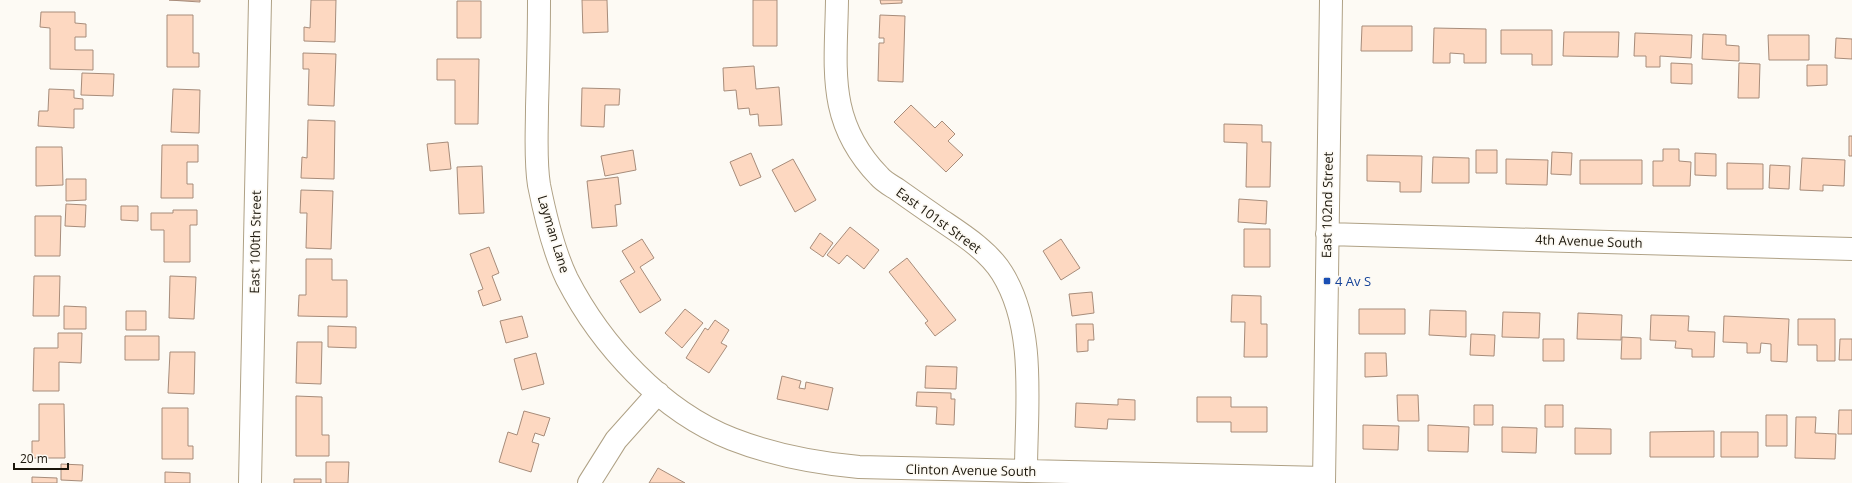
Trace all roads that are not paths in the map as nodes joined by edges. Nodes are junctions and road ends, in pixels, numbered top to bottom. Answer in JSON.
{"nodes":[{"id":1,"x":260,"y":0,"type":"edge"},
{"id":2,"x":540,"y":0,"type":"edge"},
{"id":3,"x":837,"y":0,"type":"edge"},
{"id":4,"x":1331,"y":0,"type":"edge"},
{"id":5,"x":1327,"y":234,"type":"junction"},
{"id":6,"x":1852,"y":249,"type":"edge"},
{"id":7,"x":658,"y":393,"type":"junction"},
{"id":8,"x":1026,"y":471,"type":"junction"},
{"id":9,"x":1324,"y":481,"type":"edge"},
{"id":10,"x":250,"y":483,"type":"edge"},
{"id":11,"x":589,"y":483,"type":"edge"}],
"edges":[{"from":1,"to":10,"type":"street","name":"East 100th Street"},
{"from":2,"to":7,"type":"street","name":"Layman Lane"},
{"from":3,"to":8,"type":"street","name":"East 101st Street"},
{"from":4,"to":5,"type":"street","name":"East 102nd Street"},
{"from":5,"to":6,"type":"street","name":"4th Avenue South"},
{"from":5,"to":9,"type":"street","name":"East 102nd Street"},
{"from":7,"to":8,"type":"street","name":"Clinton Avenue South"},
{"from":7,"to":11,"type":"street"},
{"from":8,"to":9,"type":"street","name":"Clinton Avenue South"}]}
